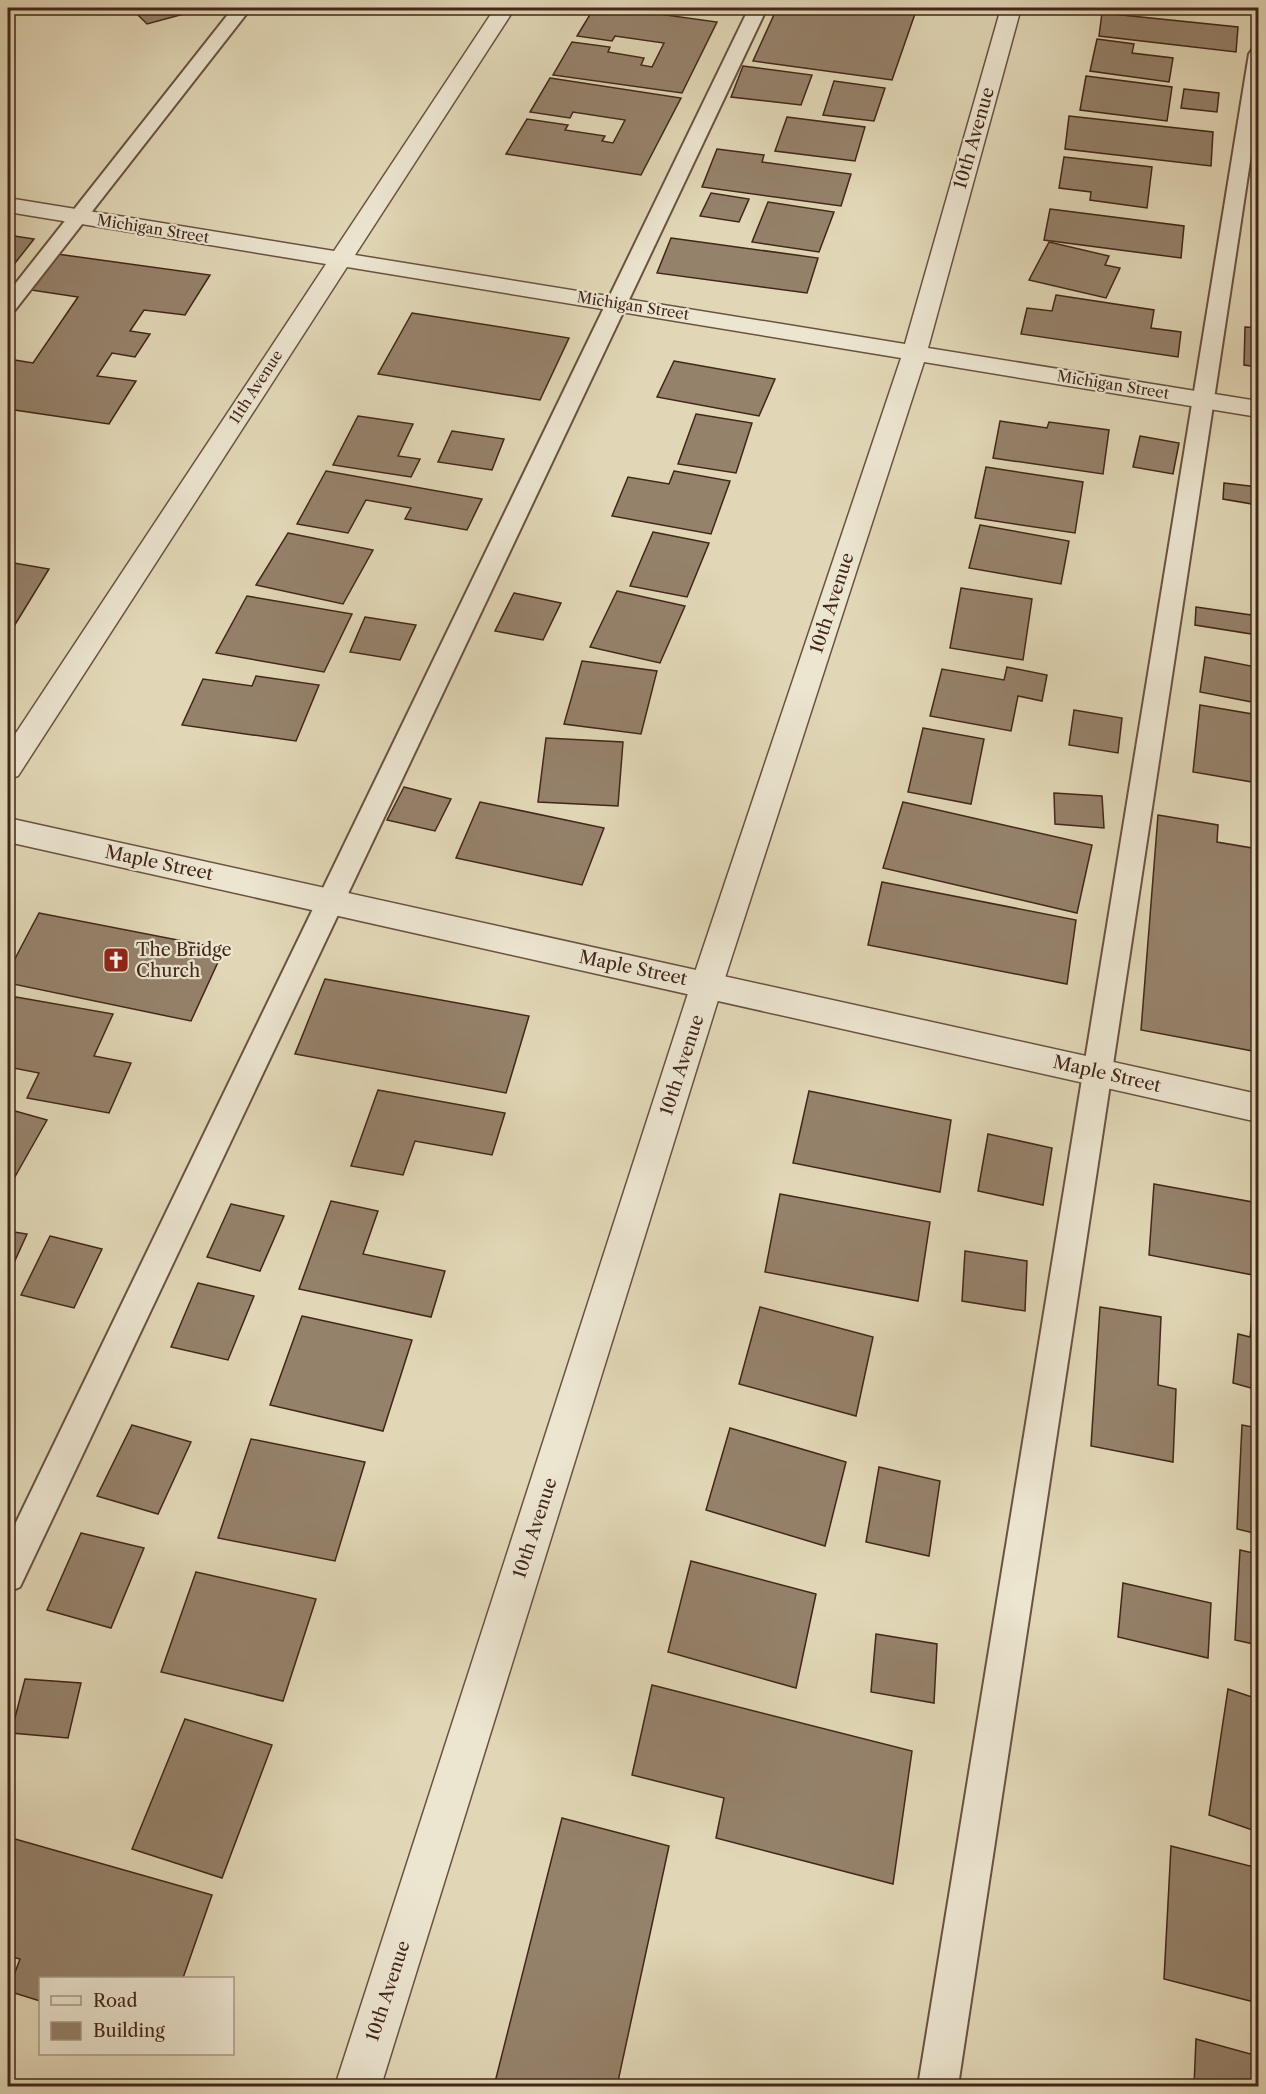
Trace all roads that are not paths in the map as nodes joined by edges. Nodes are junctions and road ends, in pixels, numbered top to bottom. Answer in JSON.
{"nodes":[{"id":1,"x":242,"y":8,"type":"edge"},
{"id":2,"x":505,"y":8,"type":"edge"},
{"id":3,"x":750,"y":8,"type":"edge"},
{"id":4,"x":1011,"y":8,"type":"edge"},
{"id":5,"x":1258,"y":54,"type":"edge"},
{"id":6,"x":8,"y":205,"type":"edge"},
{"id":7,"x":77,"y":217,"type":"junction"},
{"id":8,"x":340,"y":258,"type":"junction"},
{"id":9,"x":616,"y":303,"type":"junction"},
{"id":10,"x":8,"y":306,"type":"edge"},
{"id":11,"x":915,"y":352,"type":"junction"},
{"id":12,"x":1204,"y":400,"type":"junction"},
{"id":13,"x":1258,"y":409,"type":"edge"},
{"id":14,"x":8,"y":768,"type":"edge"},
{"id":15,"x":8,"y":830,"type":"edge"},
{"id":16,"x":330,"y":901,"type":"junction"},
{"id":17,"x":707,"y":984,"type":"junction"},
{"id":18,"x":1098,"y":1072,"type":"junction"},
{"id":19,"x":1258,"y":1108,"type":"edge"},
{"id":20,"x":8,"y":1575,"type":"edge"},
{"id":21,"x":358,"y":2086,"type":"edge"},
{"id":22,"x":938,"y":2086,"type":"edge"}],
"edges":[{"from":1,"to":7,"type":"lane"},
{"from":2,"to":8,"type":"street","name":"11th Avenue"},
{"from":3,"to":9,"type":"lane"},
{"from":4,"to":11,"type":"street","name":"10th Avenue"},
{"from":5,"to":12,"type":"lane"},
{"from":6,"to":7,"type":"street","name":"Michigan Street"},
{"from":7,"to":8,"type":"street","name":"Michigan Street"},
{"from":7,"to":10,"type":"lane"},
{"from":8,"to":9,"type":"street","name":"Michigan Street"},
{"from":8,"to":14,"type":"street","name":"11th Avenue"},
{"from":9,"to":11,"type":"street","name":"Michigan Street"},
{"from":9,"to":16,"type":"lane"},
{"from":11,"to":12,"type":"street","name":"Michigan Street"},
{"from":11,"to":17,"type":"street","name":"10th Avenue"},
{"from":12,"to":13,"type":"street","name":"Michigan Street"},
{"from":12,"to":18,"type":"lane"},
{"from":15,"to":16,"type":"street","name":"Maple Street"},
{"from":16,"to":17,"type":"street","name":"Maple Street"},
{"from":16,"to":20,"type":"lane"},
{"from":17,"to":18,"type":"street","name":"Maple Street"},
{"from":17,"to":21,"type":"street","name":"10th Avenue"},
{"from":18,"to":19,"type":"street","name":"Maple Street"},
{"from":18,"to":22,"type":"lane"}]}
